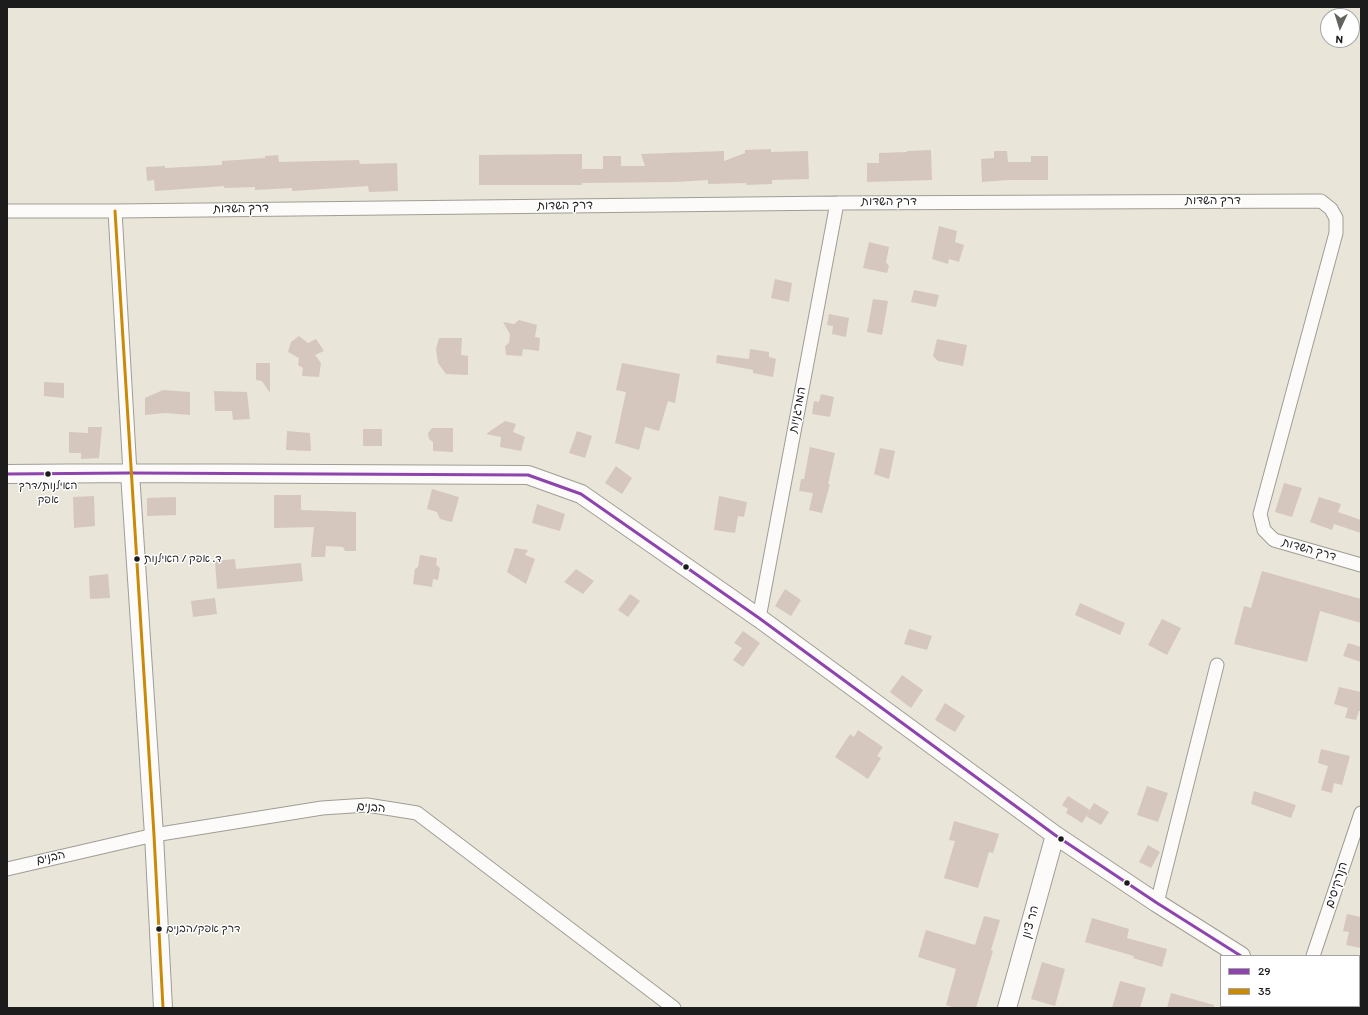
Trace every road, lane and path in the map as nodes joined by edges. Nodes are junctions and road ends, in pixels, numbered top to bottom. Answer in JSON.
{"nodes":[{"id":1,"x":837,"y":202,"type":"junction"},
{"id":2,"x":7,"y":211,"type":"edge"},
{"id":3,"x":114,"y":211,"type":"junction"},
{"id":4,"x":130,"y":473,"type":"junction"},
{"id":5,"x":7,"y":474,"type":"edge"},
{"id":6,"x":1361,"y":565,"type":"edge"},
{"id":7,"x":759,"y":618,"type":"junction"},
{"id":8,"x":1217,"y":665,"type":"dead end"},
{"id":9,"x":1361,"y":813,"type":"edge"},
{"id":10,"x":154,"y":835,"type":"junction"},
{"id":11,"x":1055,"y":835,"type":"junction"},
{"id":12,"x":7,"y":869,"type":"edge"},
{"id":13,"x":1157,"y":903,"type":"junction"},
{"id":14,"x":1239,"y":955,"type":"edge"},
{"id":15,"x":1313,"y":955,"type":"edge"},
{"id":16,"x":163,"y":1008,"type":"edge"},
{"id":17,"x":674,"y":1008,"type":"edge"},
{"id":18,"x":1007,"y":1008,"type":"edge"}],
"edges":[{"from":1,"to":3,"type":"street","name":"דרך השדות"},
{"from":1,"to":6,"type":"street","name":"דרך השדות"},
{"from":1,"to":7,"type":"street","name":"המרגניות"},
{"from":2,"to":3,"type":"street","name":"דרך השדות"},
{"from":3,"to":4,"type":"street"},
{"from":4,"to":5,"type":"main road"},
{"from":4,"to":7,"type":"main road"},
{"from":4,"to":10,"type":"main road"},
{"from":7,"to":11,"type":"main road"},
{"from":8,"to":13,"type":"street"},
{"from":9,"to":15,"type":"street","name":"הנרקיסים"},
{"from":10,"to":12,"type":"street","name":"הבנים"},
{"from":10,"to":16,"type":"main road"},
{"from":10,"to":17,"type":"street","name":"הבנים"},
{"from":11,"to":13,"type":"main road"},
{"from":11,"to":18,"type":"main road","name":"הר ציון"},
{"from":13,"to":14,"type":"main road"}]}
